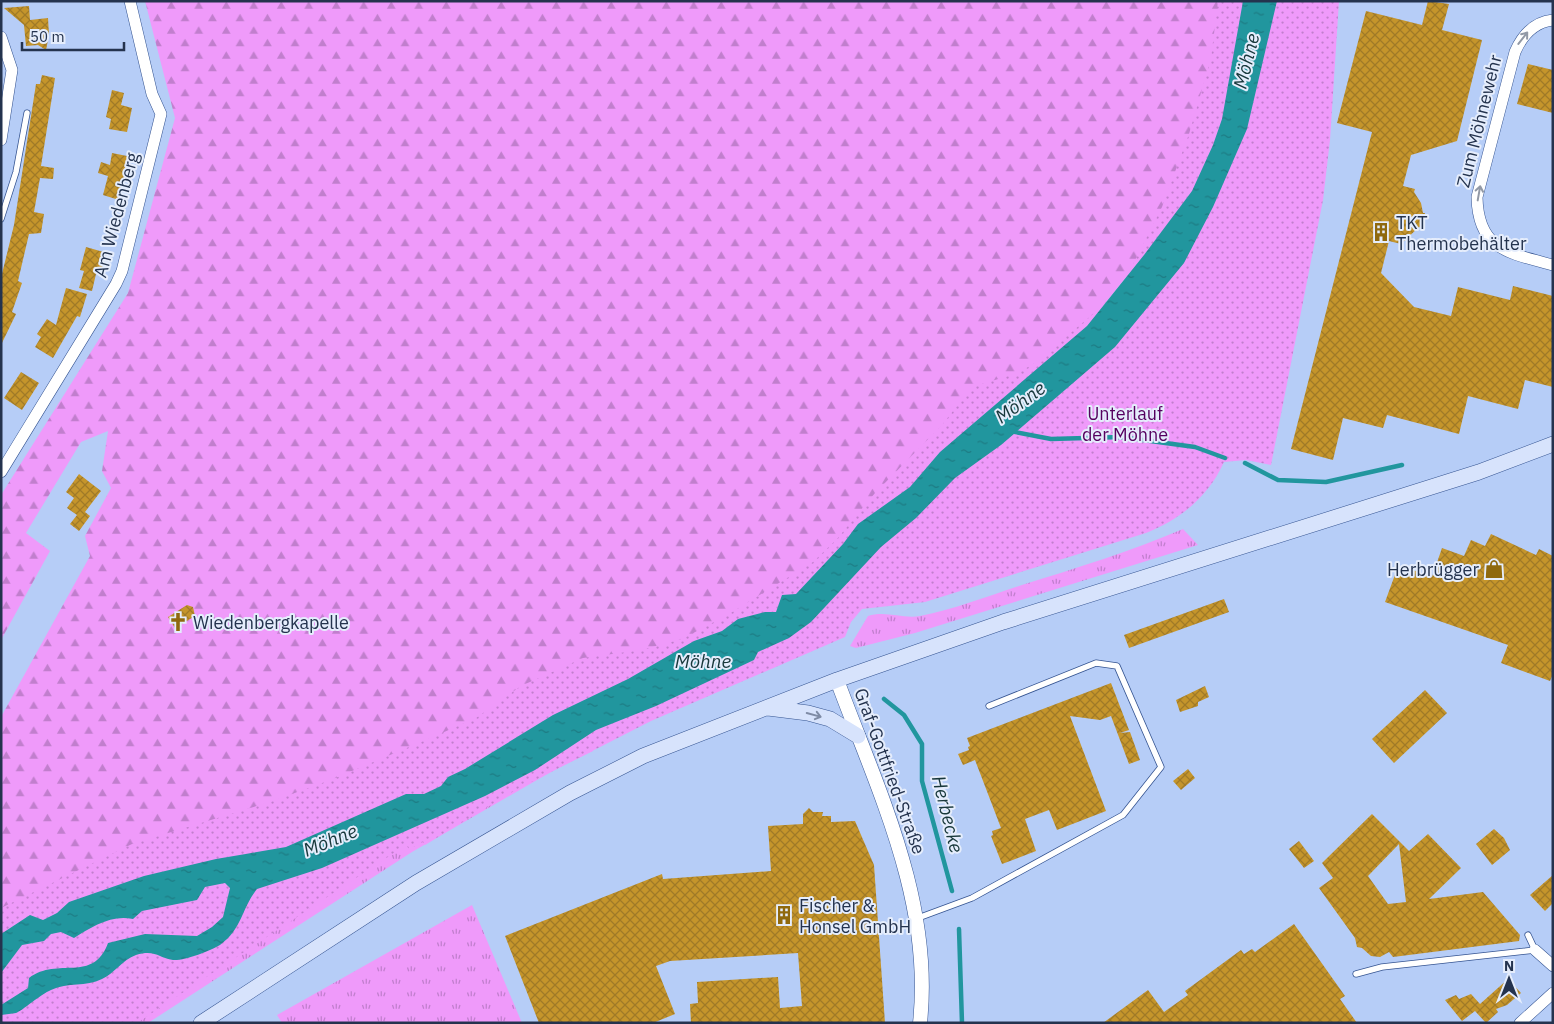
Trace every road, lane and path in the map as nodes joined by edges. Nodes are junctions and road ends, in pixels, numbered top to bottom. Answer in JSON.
{"nodes":[{"id":1,"x":130,"y":1,"type":"edge"},
{"id":2,"x":1553,"y":20,"type":"edge"},
{"id":3,"x":1,"y":37,"type":"edge"},
{"id":4,"x":27,"y":113,"type":"dead end"},
{"id":5,"x":1,"y":140,"type":"edge"},
{"id":6,"x":1,"y":219,"type":"edge"},
{"id":7,"x":1553,"y":265,"type":"edge"},
{"id":8,"x":1553,"y":444,"type":"edge"},
{"id":9,"x":1,"y":472,"type":"edge"},
{"id":10,"x":837,"y":680,"type":"junction"},
{"id":11,"x":989,"y":706,"type":"dead end"},
{"id":12,"x":767,"y":708,"type":"junction"},
{"id":13,"x":858,"y":736,"type":"junction"},
{"id":14,"x":918,"y":918,"type":"junction"},
{"id":15,"x":1528,"y":935,"type":"dead end"},
{"id":16,"x":1535,"y":950,"type":"junction"},
{"id":17,"x":1553,"y":966,"type":"edge"},
{"id":18,"x":1356,"y":974,"type":"dead end"},
{"id":19,"x":1553,"y":993,"type":"edge"},
{"id":20,"x":201,"y":1023,"type":"edge"},
{"id":21,"x":920,"y":1023,"type":"edge"},
{"id":22,"x":1520,"y":1023,"type":"edge"}],
"edges":[{"from":1,"to":9,"type":"street","name":"Am Wiedenberg"},
{"from":7,"to":2,"type":"street","name":"Zum Möhnewehr","one_way":true},
{"from":3,"to":5,"type":"street"},
{"from":4,"to":6,"type":"lane"},
{"from":8,"to":10,"type":"main road"},
{"from":10,"to":12,"type":"main road"},
{"from":10,"to":13,"type":"street","name":"Graf-Gottfried-Straße"},
{"from":11,"to":14,"type":"lane"},
{"from":12,"to":13,"type":"main road","one_way":true},
{"from":12,"to":20,"type":"main road"},
{"from":13,"to":14,"type":"street","name":"Graf-Gottfried-Straße"},
{"from":14,"to":21,"type":"street","name":"Graf-Gottfried-Straße"},
{"from":15,"to":16,"type":"lane"},
{"from":16,"to":17,"type":"street"},
{"from":16,"to":18,"type":"lane"},
{"from":19,"to":22,"type":"street"}]}
